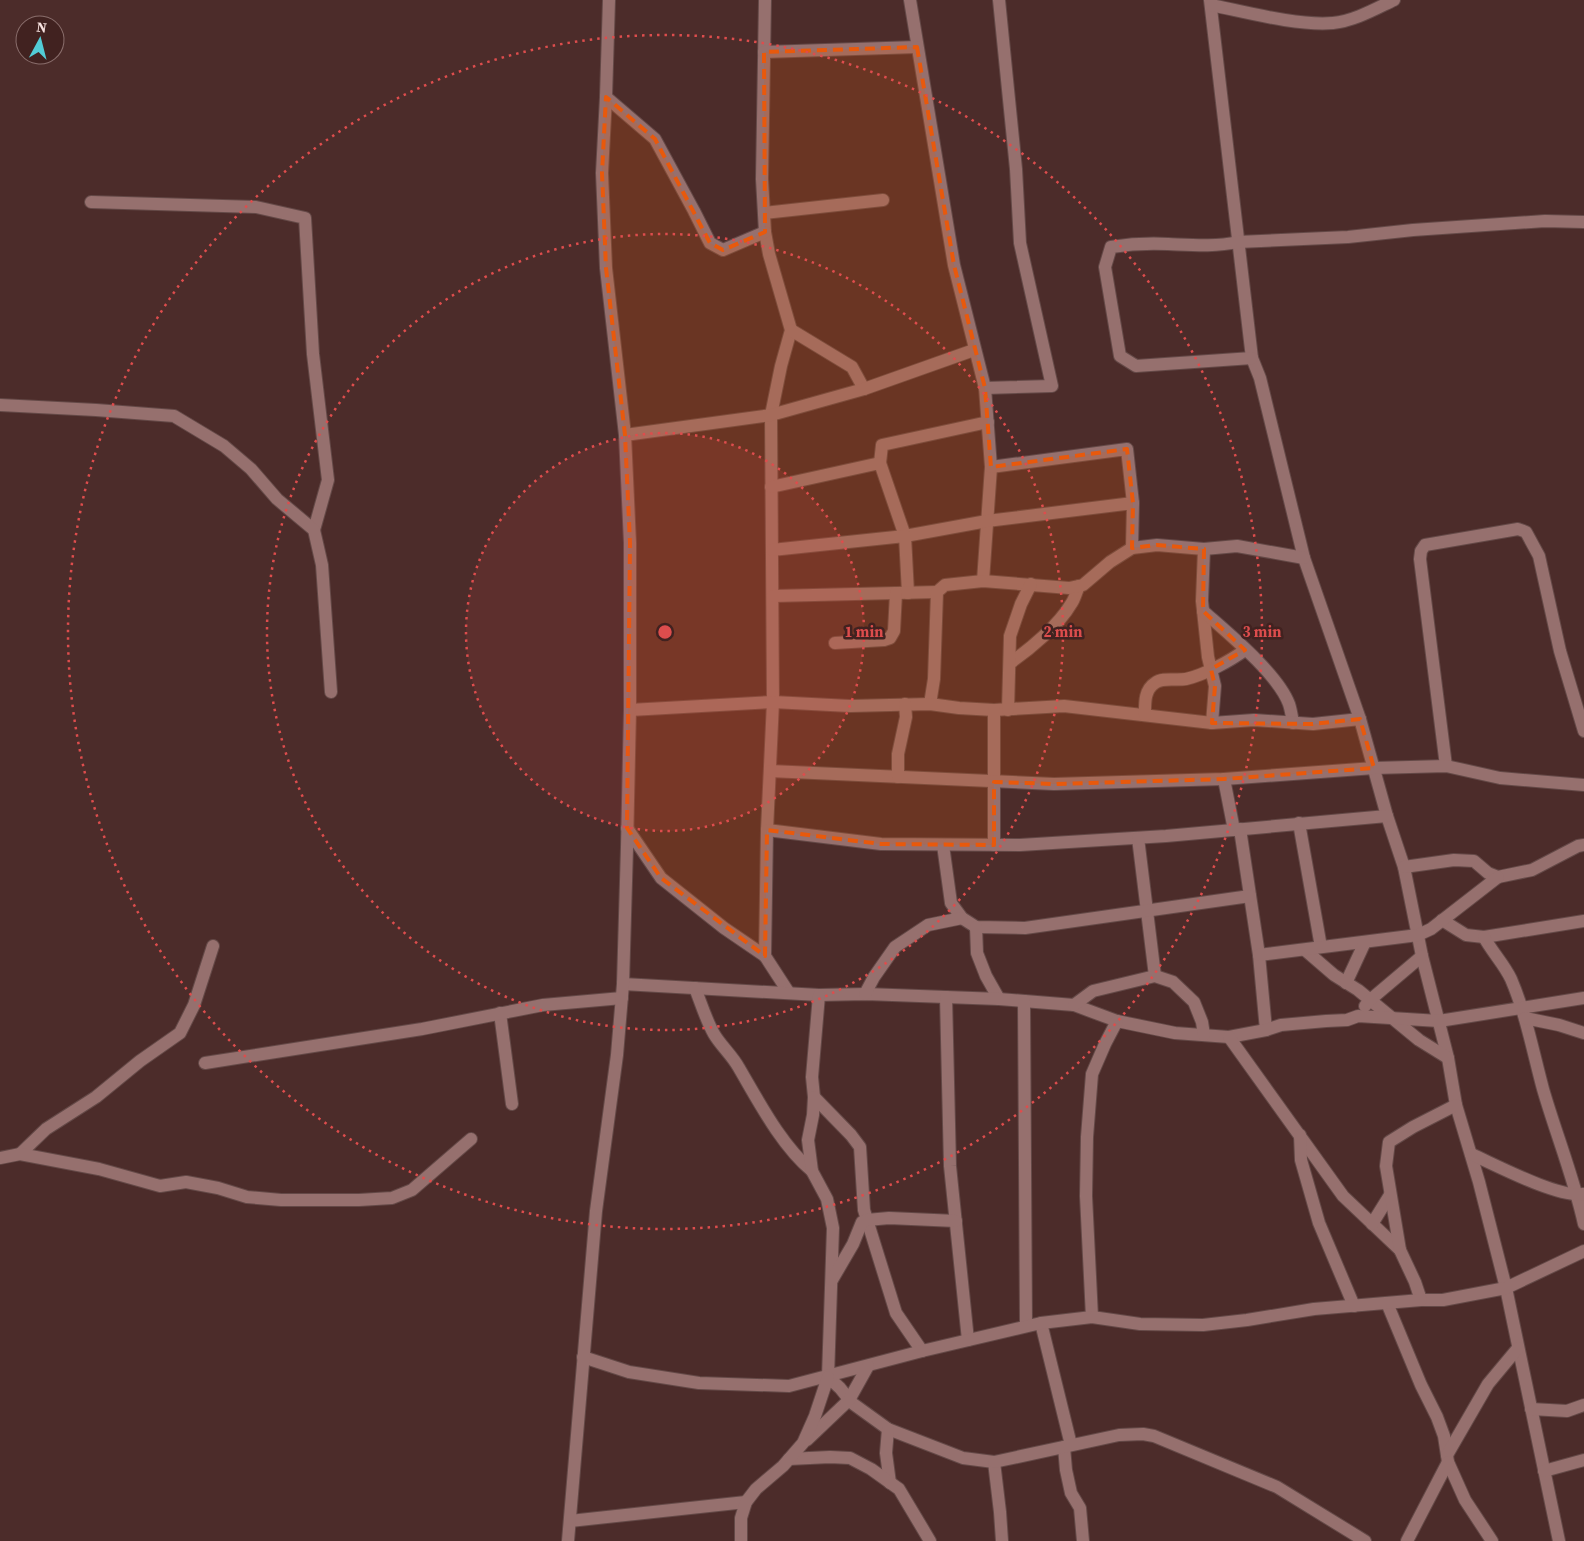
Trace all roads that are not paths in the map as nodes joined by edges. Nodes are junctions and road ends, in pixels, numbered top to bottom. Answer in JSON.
{"nodes":[{"id":1,"x":608,"y":0,"type":"edge"},
{"id":2,"x":765,"y":0,"type":"edge"},
{"id":3,"x":910,"y":0,"type":"edge"},
{"id":4,"x":1000,"y":0,"type":"edge"},
{"id":5,"x":1394,"y":0,"type":"edge"},
{"id":6,"x":1210,"y":3,"type":"edge"},
{"id":7,"x":917,"y":47,"type":"junction"},
{"id":8,"x":764,"y":52,"type":"junction"},
{"id":9,"x":606,"y":96,"type":"junction"},
{"id":10,"x":883,"y":200,"type":"dead end"},
{"id":11,"x":91,"y":202,"type":"dead end"},
{"id":12,"x":764,"y":213,"type":"junction"},
{"id":13,"x":1584,"y":222,"type":"edge"},
{"id":14,"x":765,"y":232,"type":"junction"},
{"id":15,"x":1238,"y":242,"type":"junction"},
{"id":16,"x":791,"y":330,"type":"junction"},
{"id":17,"x":974,"y":350,"type":"junction"},
{"id":18,"x":1252,"y":358,"type":"junction"},
{"id":19,"x":985,"y":388,"type":"junction"},
{"id":20,"x":864,"y":389,"type":"junction"},
{"id":21,"x":0,"y":405,"type":"edge"},
{"id":22,"x":772,"y":415,"type":"junction"},
{"id":23,"x":988,"y":422,"type":"junction"},
{"id":24,"x":625,"y":435,"type":"junction"},
{"id":25,"x":880,"y":464,"type":"junction"},
{"id":26,"x":991,"y":467,"type":"junction"},
{"id":27,"x":771,"y":487,"type":"junction"},
{"id":28,"x":1133,"y":503,"type":"junction"},
{"id":29,"x":987,"y":521,"type":"junction"},
{"id":30,"x":314,"y":530,"type":"junction"},
{"id":31,"x":905,"y":536,"type":"junction"},
{"id":32,"x":1132,"y":548,"type":"junction"},
{"id":33,"x":1204,"y":549,"type":"junction"},
{"id":34,"x":772,"y":550,"type":"junction"},
{"id":35,"x":1304,"y":558,"type":"junction"},
{"id":36,"x":983,"y":581,"type":"junction"},
{"id":37,"x":1031,"y":584,"type":"junction"},
{"id":38,"x":1079,"y":586,"type":"junction"},
{"id":39,"x":937,"y":592,"type":"junction"},
{"id":40,"x":902,"y":593,"type":"junction"},
{"id":41,"x":773,"y":596,"type":"junction"},
{"id":42,"x":1203,"y":611,"type":"junction"},
{"id":43,"x":835,"y":643,"type":"dead end"},
{"id":44,"x":1245,"y":650,"type":"junction"},
{"id":45,"x":1010,"y":663,"type":"junction"},
{"id":46,"x":1211,"y":669,"type":"junction"},
{"id":47,"x":331,"y":692,"type":"dead end"},
{"id":48,"x":772,"y":702,"type":"junction"},
{"id":49,"x":905,"y":704,"type":"junction"},
{"id":50,"x":930,"y":704,"type":"junction"},
{"id":51,"x":630,"y":710,"type":"junction"},
{"id":52,"x":994,"y":710,"type":"junction"},
{"id":53,"x":1008,"y":710,"type":"junction"},
{"id":54,"x":1145,"y":715,"type":"junction"},
{"id":55,"x":1360,"y":719,"type":"junction"},
{"id":56,"x":1212,"y":723,"type":"junction"},
{"id":57,"x":1294,"y":723,"type":"junction"},
{"id":58,"x":1584,"y":731,"type":"edge"},
{"id":59,"x":1446,"y":766,"type":"junction"},
{"id":60,"x":1374,"y":768,"type":"junction"},
{"id":61,"x":770,"y":771,"type":"junction"},
{"id":62,"x":898,"y":777,"type":"junction"},
{"id":63,"x":1224,"y":779,"type":"junction"},
{"id":64,"x":994,"y":782,"type":"junction"},
{"id":65,"x":1584,"y":785,"type":"edge"},
{"id":66,"x":1387,"y":816,"type":"junction"},
{"id":67,"x":1299,"y":823,"type":"junction"},
{"id":68,"x":628,"y":828,"type":"junction"},
{"id":69,"x":1237,"y":829,"type":"junction"},
{"id":70,"x":767,"y":830,"type":"junction"},
{"id":71,"x":1138,"y":838,"type":"junction"},
{"id":72,"x":1584,"y":844,"type":"edge"},
{"id":73,"x":943,"y":845,"type":"junction"},
{"id":74,"x":994,"y":845,"type":"junction"},
{"id":75,"x":1404,"y":867,"type":"junction"},
{"id":76,"x":1498,"y":877,"type":"junction"},
{"id":77,"x":1250,"y":896,"type":"junction"},
{"id":78,"x":1147,"y":910,"type":"junction"},
{"id":79,"x":962,"y":918,"type":"junction"},
{"id":80,"x":1442,"y":920,"type":"junction"},
{"id":81,"x":1584,"y":921,"type":"edge"},
{"id":82,"x":976,"y":927,"type":"junction"},
{"id":83,"x":1418,"y":935,"type":"junction"},
{"id":84,"x":1484,"y":937,"type":"junction"},
{"id":85,"x":1365,"y":942,"type":"junction"},
{"id":86,"x":214,"y":946,"type":"dead end"},
{"id":87,"x":1321,"y":948,"type":"junction"},
{"id":88,"x":1305,"y":950,"type":"junction"},
{"id":89,"x":1259,"y":955,"type":"junction"},
{"id":90,"x":765,"y":956,"type":"junction"},
{"id":91,"x":1422,"y":956,"type":"junction"},
{"id":92,"x":1155,"y":976,"type":"junction"},
{"id":93,"x":1346,"y":983,"type":"junction"},
{"id":94,"x":623,"y":984,"type":"junction"},
{"id":95,"x":695,"y":988,"type":"junction"},
{"id":96,"x":789,"y":993,"type":"junction"},
{"id":97,"x":865,"y":994,"type":"junction"},
{"id":98,"x":819,"y":995,"type":"junction"},
{"id":99,"x":946,"y":997,"type":"junction"},
{"id":100,"x":622,"y":998,"type":"junction"},
{"id":101,"x":1584,"y":998,"type":"edge"},
{"id":102,"x":999,"y":999,"type":"junction"},
{"id":103,"x":1370,"y":1000,"type":"junction"},
{"id":104,"x":1024,"y":1001,"type":"junction"},
{"id":105,"x":1074,"y":1005,"type":"junction"},
{"id":106,"x":1524,"y":1013,"type":"junction"},
{"id":107,"x":500,"y":1014,"type":"junction"},
{"id":108,"x":1358,"y":1016,"type":"junction"},
{"id":109,"x":1391,"y":1018,"type":"junction"},
{"id":110,"x":1117,"y":1021,"type":"junction"},
{"id":111,"x":1439,"y":1021,"type":"junction"},
{"id":112,"x":1266,"y":1030,"type":"junction"},
{"id":113,"x":1584,"y":1034,"type":"edge"},
{"id":114,"x":1204,"y":1035,"type":"junction"},
{"id":115,"x":1229,"y":1037,"type":"junction"},
{"id":116,"x":1448,"y":1058,"type":"junction"},
{"id":117,"x":205,"y":1063,"type":"dead end"},
{"id":118,"x":814,"y":1097,"type":"junction"},
{"id":119,"x":512,"y":1104,"type":"dead end"},
{"id":120,"x":1456,"y":1105,"type":"junction"},
{"id":121,"x":1300,"y":1135,"type":"junction"},
{"id":122,"x":471,"y":1139,"type":"dead end"},
{"id":123,"x":20,"y":1154,"type":"junction"},
{"id":124,"x":1471,"y":1154,"type":"junction"},
{"id":125,"x":0,"y":1158,"type":"edge"},
{"id":126,"x":812,"y":1171,"type":"junction"},
{"id":127,"x":1390,"y":1195,"type":"junction"},
{"id":128,"x":1581,"y":1195,"type":"edge"},
{"id":129,"x":867,"y":1220,"type":"junction"},
{"id":130,"x":956,"y":1221,"type":"junction"},
{"id":131,"x":1372,"y":1224,"type":"junction"},
{"id":132,"x":1584,"y":1224,"type":"edge"},
{"id":133,"x":1400,"y":1250,"type":"junction"},
{"id":134,"x":1584,"y":1251,"type":"edge"},
{"id":135,"x":831,"y":1282,"type":"junction"},
{"id":136,"x":1506,"y":1288,"type":"junction"},
{"id":137,"x":1421,"y":1300,"type":"junction"},
{"id":138,"x":1387,"y":1303,"type":"junction"},
{"id":139,"x":1354,"y":1306,"type":"junction"},
{"id":140,"x":1092,"y":1316,"type":"junction"},
{"id":141,"x":1041,"y":1323,"type":"junction"},
{"id":142,"x":1026,"y":1326,"type":"junction"},
{"id":143,"x":968,"y":1340,"type":"junction"},
{"id":144,"x":1518,"y":1348,"type":"junction"},
{"id":145,"x":922,"y":1351,"type":"junction"},
{"id":146,"x":583,"y":1357,"type":"junction"},
{"id":147,"x":868,"y":1366,"type":"junction"},
{"id":148,"x":828,"y":1377,"type":"junction"},
{"id":149,"x":849,"y":1400,"type":"junction"},
{"id":150,"x":1584,"y":1405,"type":"edge"},
{"id":151,"x":1531,"y":1410,"type":"junction"},
{"id":152,"x":888,"y":1429,"type":"junction"},
{"id":153,"x":803,"y":1443,"type":"junction"},
{"id":154,"x":1068,"y":1446,"type":"junction"},
{"id":155,"x":1448,"y":1458,"type":"junction"},
{"id":156,"x":789,"y":1459,"type":"junction"},
{"id":157,"x":1584,"y":1460,"type":"edge"},
{"id":158,"x":994,"y":1462,"type":"junction"},
{"id":159,"x":1544,"y":1471,"type":"junction"},
{"id":160,"x":890,"y":1483,"type":"junction"},
{"id":161,"x":746,"y":1502,"type":"junction"},
{"id":162,"x":570,"y":1521,"type":"junction"},
{"id":163,"x":568,"y":1541,"type":"edge"},
{"id":164,"x":742,"y":1541,"type":"edge"},
{"id":165,"x":930,"y":1541,"type":"edge"},
{"id":166,"x":1002,"y":1541,"type":"edge"},
{"id":167,"x":1083,"y":1541,"type":"edge"},
{"id":168,"x":1364,"y":1541,"type":"edge"},
{"id":169,"x":1407,"y":1541,"type":"edge"},
{"id":170,"x":1492,"y":1541,"type":"edge"},
{"id":171,"x":1559,"y":1541,"type":"edge"}],
"edges":[{"from":1,"to":9,"type":"street"},
{"from":2,"to":8,"type":"street"},
{"from":3,"to":7,"type":"street"},
{"from":4,"to":19,"type":"street"},
{"from":5,"to":6,"type":"street"},
{"from":6,"to":15,"type":"street"},
{"from":7,"to":8,"type":"street"},
{"from":7,"to":17,"type":"street"},
{"from":8,"to":12,"type":"street"},
{"from":9,"to":14,"type":"street"},
{"from":9,"to":24,"type":"street"},
{"from":10,"to":12,"type":"street"},
{"from":11,"to":30,"type":"street"},
{"from":12,"to":14,"type":"street"},
{"from":13,"to":15,"type":"street"},
{"from":14,"to":16,"type":"street"},
{"from":15,"to":18,"type":"street"},
{"from":15,"to":18,"type":"street"},
{"from":16,"to":20,"type":"street"},
{"from":16,"to":22,"type":"street"},
{"from":17,"to":19,"type":"street"},
{"from":17,"to":20,"type":"street"},
{"from":18,"to":35,"type":"street"},
{"from":19,"to":23,"type":"street"},
{"from":20,"to":22,"type":"street"},
{"from":21,"to":30,"type":"street"},
{"from":22,"to":24,"type":"street"},
{"from":22,"to":27,"type":"street"},
{"from":23,"to":25,"type":"street"},
{"from":23,"to":26,"type":"street"},
{"from":24,"to":51,"type":"street"},
{"from":25,"to":27,"type":"street"},
{"from":25,"to":31,"type":"street"},
{"from":26,"to":28,"type":"street"},
{"from":26,"to":29,"type":"street"},
{"from":27,"to":34,"type":"street"},
{"from":28,"to":29,"type":"street"},
{"from":28,"to":32,"type":"street"},
{"from":29,"to":31,"type":"street"},
{"from":29,"to":36,"type":"street"},
{"from":30,"to":47,"type":"street"},
{"from":31,"to":34,"type":"street"},
{"from":31,"to":40,"type":"street"},
{"from":32,"to":33,"type":"street"},
{"from":32,"to":38,"type":"street"},
{"from":33,"to":35,"type":"street"},
{"from":33,"to":42,"type":"street"},
{"from":34,"to":41,"type":"street"},
{"from":35,"to":55,"type":"street"},
{"from":36,"to":37,"type":"street"},
{"from":36,"to":39,"type":"street"},
{"from":37,"to":38,"type":"street"},
{"from":37,"to":45,"type":"street"},
{"from":38,"to":45,"type":"street"},
{"from":39,"to":40,"type":"street"},
{"from":39,"to":50,"type":"street"},
{"from":40,"to":41,"type":"street"},
{"from":40,"to":43,"type":"street"},
{"from":41,"to":48,"type":"street"},
{"from":42,"to":44,"type":"street"},
{"from":42,"to":46,"type":"street"},
{"from":44,"to":46,"type":"street"},
{"from":44,"to":57,"type":"street"},
{"from":45,"to":53,"type":"street"},
{"from":46,"to":54,"type":"street"},
{"from":46,"to":56,"type":"street"},
{"from":48,"to":49,"type":"street"},
{"from":48,"to":51,"type":"street"},
{"from":48,"to":61,"type":"street"},
{"from":49,"to":50,"type":"street"},
{"from":49,"to":62,"type":"street"},
{"from":50,"to":52,"type":"street"},
{"from":51,"to":68,"type":"street"},
{"from":52,"to":53,"type":"street"},
{"from":52,"to":64,"type":"street"},
{"from":53,"to":54,"type":"street"},
{"from":54,"to":56,"type":"street"},
{"from":55,"to":57,"type":"street"},
{"from":55,"to":60,"type":"street"},
{"from":56,"to":57,"type":"street"},
{"from":58,"to":59,"type":"street"},
{"from":59,"to":60,"type":"street"},
{"from":59,"to":65,"type":"street"},
{"from":60,"to":63,"type":"street"},
{"from":60,"to":66,"type":"street"},
{"from":61,"to":62,"type":"street"},
{"from":61,"to":70,"type":"street"},
{"from":62,"to":64,"type":"street"},
{"from":63,"to":64,"type":"street"},
{"from":63,"to":69,"type":"street"},
{"from":64,"to":74,"type":"street"},
{"from":66,"to":67,"type":"street"},
{"from":66,"to":75,"type":"street"},
{"from":67,"to":69,"type":"street"},
{"from":67,"to":87,"type":"street"},
{"from":68,"to":90,"type":"street"},
{"from":68,"to":94,"type":"street"},
{"from":69,"to":71,"type":"street"},
{"from":69,"to":77,"type":"street"},
{"from":70,"to":73,"type":"street"},
{"from":70,"to":90,"type":"street"},
{"from":71,"to":74,"type":"street"},
{"from":71,"to":78,"type":"street"},
{"from":72,"to":76,"type":"street"},
{"from":73,"to":74,"type":"street"},
{"from":73,"to":79,"type":"street"},
{"from":75,"to":76,"type":"street"},
{"from":75,"to":83,"type":"street"},
{"from":76,"to":80,"type":"street"},
{"from":77,"to":78,"type":"street"},
{"from":77,"to":89,"type":"street"},
{"from":78,"to":82,"type":"street"},
{"from":78,"to":92,"type":"street"},
{"from":79,"to":82,"type":"street"},
{"from":79,"to":97,"type":"street"},
{"from":80,"to":83,"type":"street"},
{"from":80,"to":84,"type":"street"},
{"from":81,"to":84,"type":"street"},
{"from":82,"to":102,"type":"street"},
{"from":83,"to":85,"type":"street"},
{"from":83,"to":91,"type":"street"},
{"from":84,"to":106,"type":"street"},
{"from":85,"to":87,"type":"street"},
{"from":85,"to":93,"type":"street"},
{"from":86,"to":123,"type":"street"},
{"from":87,"to":88,"type":"street"},
{"from":88,"to":89,"type":"street"},
{"from":88,"to":93,"type":"street"},
{"from":89,"to":112,"type":"street"},
{"from":90,"to":96,"type":"street"},
{"from":91,"to":103,"type":"street"},
{"from":91,"to":111,"type":"street"},
{"from":92,"to":105,"type":"street"},
{"from":92,"to":114,"type":"street"},
{"from":93,"to":103,"type":"street"},
{"from":94,"to":95,"type":"street"},
{"from":94,"to":100,"type":"street"},
{"from":95,"to":96,"type":"street"},
{"from":95,"to":126,"type":"street"},
{"from":96,"to":98,"type":"street"},
{"from":97,"to":98,"type":"street"},
{"from":97,"to":99,"type":"street"},
{"from":98,"to":118,"type":"street"},
{"from":99,"to":102,"type":"street"},
{"from":99,"to":130,"type":"street"},
{"from":100,"to":107,"type":"street"},
{"from":100,"to":146,"type":"street"},
{"from":101,"to":106,"type":"street"},
{"from":102,"to":104,"type":"street"},
{"from":103,"to":108,"type":"street"},
{"from":103,"to":109,"type":"street"},
{"from":104,"to":105,"type":"street"},
{"from":104,"to":142,"type":"street"},
{"from":105,"to":110,"type":"street"},
{"from":106,"to":111,"type":"street"},
{"from":106,"to":113,"type":"street"},
{"from":106,"to":128,"type":"street"},
{"from":107,"to":117,"type":"street"},
{"from":107,"to":119,"type":"street"},
{"from":108,"to":109,"type":"street"},
{"from":108,"to":112,"type":"street"},
{"from":109,"to":111,"type":"street"},
{"from":109,"to":116,"type":"street"},
{"from":110,"to":114,"type":"street"},
{"from":110,"to":140,"type":"street"},
{"from":111,"to":116,"type":"street"},
{"from":112,"to":115,"type":"street"},
{"from":114,"to":115,"type":"street"},
{"from":115,"to":121,"type":"street"},
{"from":116,"to":120,"type":"street"},
{"from":118,"to":126,"type":"street"},
{"from":118,"to":129,"type":"street"},
{"from":120,"to":124,"type":"street"},
{"from":120,"to":127,"type":"street"},
{"from":121,"to":131,"type":"street"},
{"from":121,"to":139,"type":"street"},
{"from":122,"to":123,"type":"street"},
{"from":123,"to":125,"type":"street"},
{"from":124,"to":128,"type":"street"},
{"from":124,"to":136,"type":"street"},
{"from":126,"to":135,"type":"street"},
{"from":127,"to":131,"type":"street"},
{"from":127,"to":133,"type":"street"},
{"from":128,"to":132,"type":"street"},
{"from":129,"to":130,"type":"street"},
{"from":129,"to":135,"type":"street"},
{"from":129,"to":145,"type":"street"},
{"from":130,"to":143,"type":"street"},
{"from":131,"to":133,"type":"street"},
{"from":133,"to":137,"type":"street"},
{"from":134,"to":136,"type":"street"},
{"from":135,"to":148,"type":"street"},
{"from":136,"to":137,"type":"street"},
{"from":136,"to":144,"type":"street"},
{"from":137,"to":138,"type":"street"},
{"from":138,"to":139,"type":"street"},
{"from":138,"to":155,"type":"street"},
{"from":139,"to":140,"type":"street"},
{"from":140,"to":141,"type":"street"},
{"from":141,"to":142,"type":"street"},
{"from":141,"to":154,"type":"street"},
{"from":142,"to":143,"type":"street"},
{"from":143,"to":145,"type":"street"},
{"from":144,"to":151,"type":"street"},
{"from":144,"to":155,"type":"street"},
{"from":145,"to":147,"type":"street"},
{"from":146,"to":148,"type":"street"},
{"from":146,"to":162,"type":"street"},
{"from":147,"to":148,"type":"street"},
{"from":147,"to":149,"type":"street"},
{"from":148,"to":149,"type":"street"},
{"from":148,"to":153,"type":"street"},
{"from":149,"to":152,"type":"street"},
{"from":149,"to":153,"type":"street"},
{"from":150,"to":151,"type":"street"},
{"from":151,"to":159,"type":"street"},
{"from":152,"to":158,"type":"street"},
{"from":152,"to":160,"type":"street"},
{"from":153,"to":156,"type":"street"},
{"from":154,"to":158,"type":"street"},
{"from":154,"to":167,"type":"street"},
{"from":154,"to":168,"type":"street"},
{"from":155,"to":169,"type":"street"},
{"from":155,"to":170,"type":"street"},
{"from":156,"to":160,"type":"street"},
{"from":156,"to":161,"type":"street"},
{"from":157,"to":159,"type":"street"},
{"from":158,"to":166,"type":"street"},
{"from":159,"to":171,"type":"street"},
{"from":160,"to":165,"type":"street"},
{"from":161,"to":162,"type":"street"},
{"from":161,"to":164,"type":"street"},
{"from":162,"to":163,"type":"street"}]}
